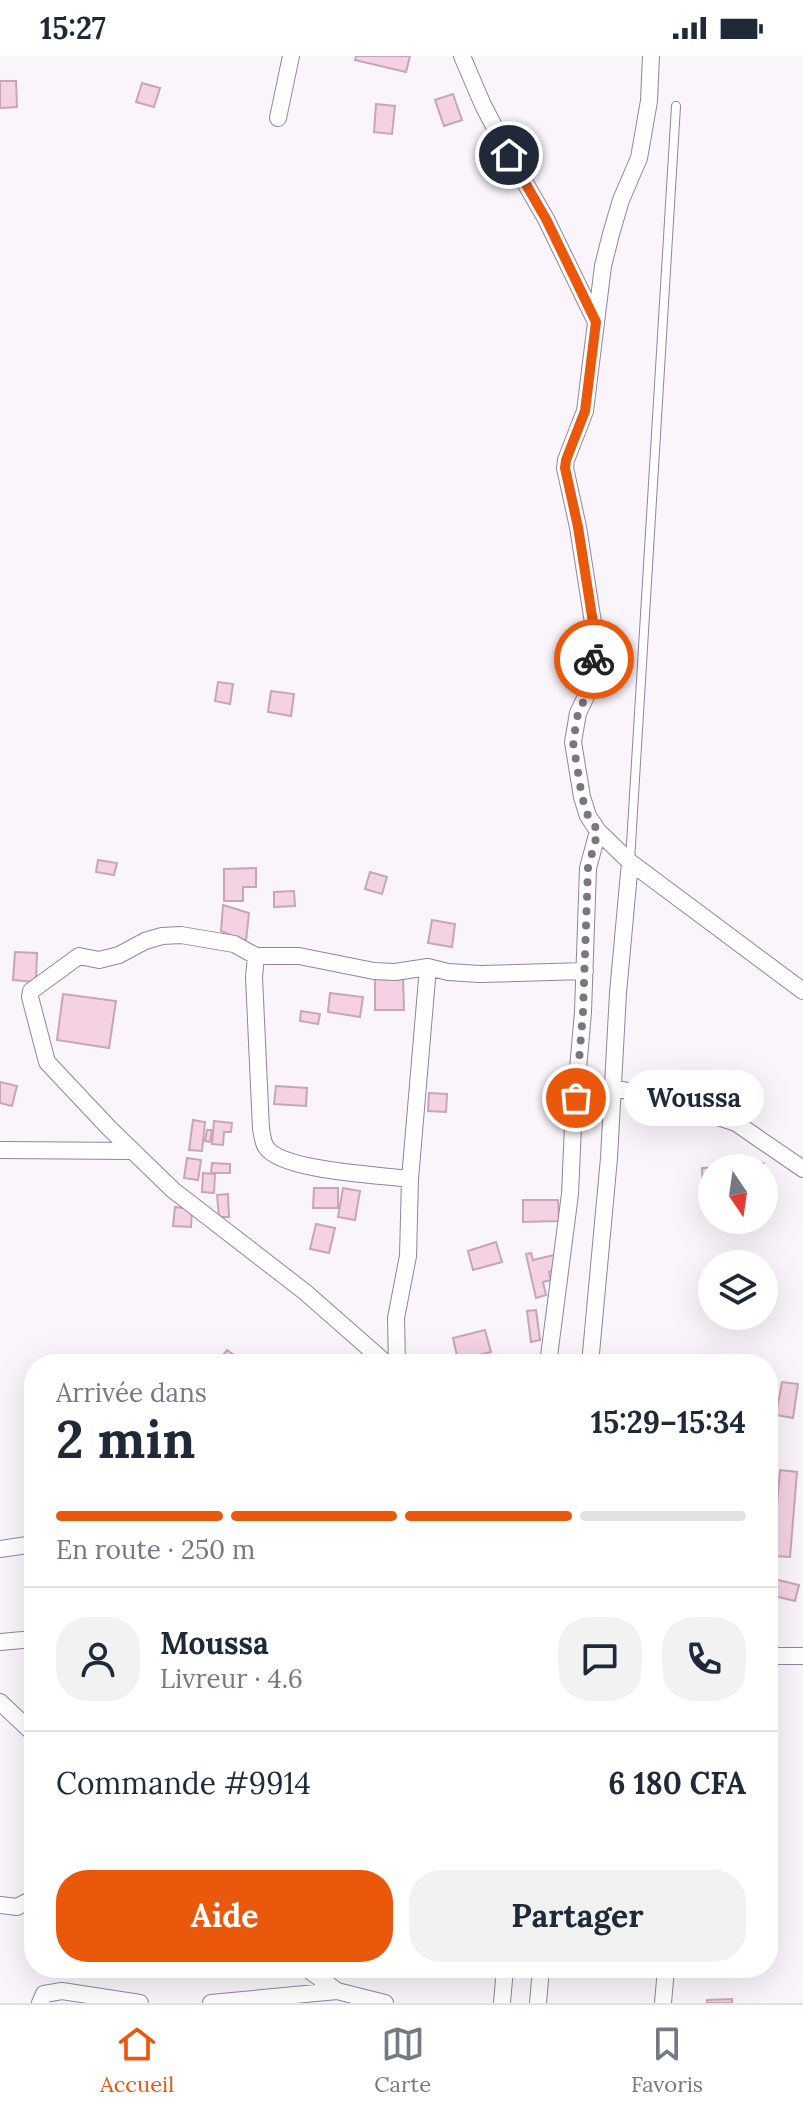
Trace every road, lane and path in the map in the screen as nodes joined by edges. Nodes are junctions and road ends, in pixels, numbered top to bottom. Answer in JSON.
{"nodes":[{"id":1,"x":291,"y":56,"type":"edge"},
{"id":2,"x":462,"y":56,"type":"edge"},
{"id":3,"x":651,"y":56,"type":"edge"},
{"id":4,"x":676,"y":106,"type":"dead end"},
{"id":5,"x":278,"y":118,"type":"dead end"},
{"id":6,"x":596,"y":322,"type":"junction"},
{"id":7,"x":598,"y":831,"type":"junction"},
{"id":8,"x":630,"y":862,"type":"junction"},
{"id":9,"x":256,"y":956,"type":"junction"},
{"id":10,"x":428,"y":967,"type":"junction"},
{"id":11,"x":585,"y":971,"type":"junction"},
{"id":12,"x":803,"y":991,"type":"edge"},
{"id":13,"x":613,"y":1088,"type":"junction"},
{"id":14,"x":3,"y":1146,"type":"edge"},
{"id":15,"x":132,"y":1151,"type":"junction"},
{"id":16,"x":803,"y":1169,"type":"edge"},
{"id":17,"x":410,"y":1179,"type":"junction"},
{"id":18,"x":376,"y":1354,"type":"edge"},
{"id":19,"x":397,"y":1354,"type":"edge"},
{"id":20,"x":549,"y":1354,"type":"edge"},
{"id":21,"x":591,"y":1354,"type":"edge"},
{"id":22,"x":24,"y":1545,"type":"edge"},
{"id":23,"x":0,"y":1549,"type":"edge"},
{"id":24,"x":24,"y":1640,"type":"edge"},
{"id":25,"x":0,"y":1642,"type":"edge"},
{"id":26,"x":778,"y":1656,"type":"edge"},
{"id":27,"x":803,"y":1656,"type":"edge"},
{"id":28,"x":0,"y":1702,"type":"edge"},
{"id":29,"x":24,"y":1725,"type":"edge"},
{"id":30,"x":24,"y":1903,"type":"edge"},
{"id":31,"x":0,"y":1905,"type":"edge"},
{"id":32,"x":319,"y":1978,"type":"edge"},
{"id":33,"x":504,"y":1978,"type":"edge"},
{"id":34,"x":540,"y":1978,"type":"edge"},
{"id":35,"x":665,"y":1978,"type":"edge"},
{"id":36,"x":337,"y":1991,"type":"junction"},
{"id":37,"x":40,"y":2003,"type":"edge"},
{"id":38,"x":140,"y":2003,"type":"edge"},
{"id":39,"x":211,"y":2003,"type":"edge"},
{"id":40,"x":385,"y":2003,"type":"edge"},
{"id":41,"x":502,"y":2003,"type":"edge"},
{"id":42,"x":538,"y":2003,"type":"edge"},
{"id":43,"x":663,"y":2003,"type":"edge"}],
"edges":[{"from":1,"to":5,"type":"street"},
{"from":2,"to":6,"type":"street"},
{"from":3,"to":6,"type":"street"},
{"from":4,"to":8,"type":"lane"},
{"from":6,"to":7,"type":"street"},
{"from":7,"to":8,"type":"street"},
{"from":7,"to":11,"type":"street"},
{"from":8,"to":12,"type":"street"},
{"from":8,"to":13,"type":"street"},
{"from":9,"to":10,"type":"street"},
{"from":9,"to":15,"type":"street"},
{"from":9,"to":17,"type":"street"},
{"from":10,"to":11,"type":"street"},
{"from":10,"to":17,"type":"street"},
{"from":11,"to":20,"type":"street"},
{"from":13,"to":16,"type":"street"},
{"from":13,"to":21,"type":"street"},
{"from":14,"to":15,"type":"street"},
{"from":15,"to":18,"type":"street"},
{"from":17,"to":19,"type":"street"},
{"from":22,"to":23,"type":"street"},
{"from":24,"to":25,"type":"street"},
{"from":26,"to":27,"type":"street"},
{"from":28,"to":29,"type":"street"},
{"from":30,"to":31,"type":"street"},
{"from":32,"to":36,"type":"street"},
{"from":33,"to":41,"type":"street"},
{"from":34,"to":42,"type":"street"},
{"from":35,"to":43,"type":"street"},
{"from":36,"to":39,"type":"street"},
{"from":36,"to":40,"type":"street"},
{"from":37,"to":38,"type":"street"}]}
